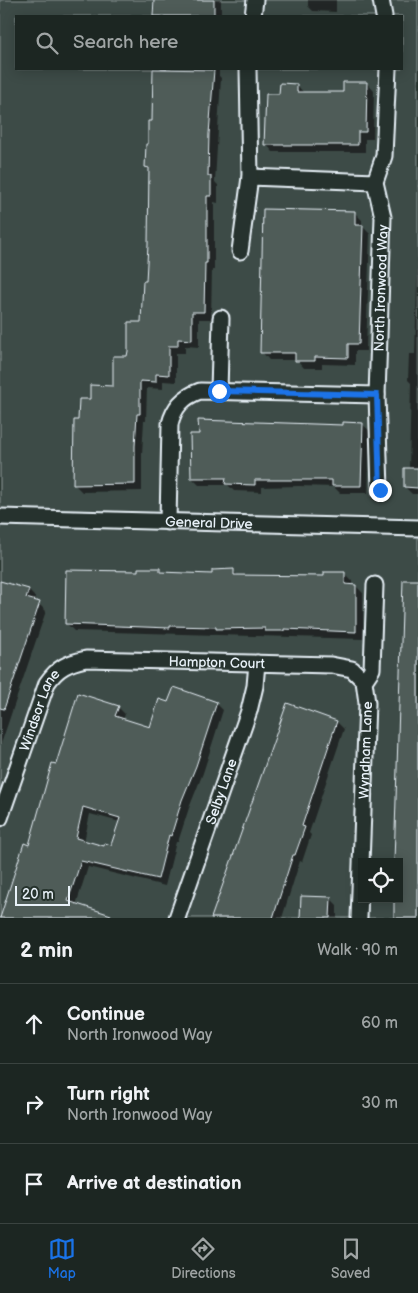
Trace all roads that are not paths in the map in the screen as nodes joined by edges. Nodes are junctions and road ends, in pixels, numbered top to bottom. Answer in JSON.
{"nodes":[{"id":1,"x":255,"y":0,"type":"edge"},
{"id":2,"x":381,"y":0,"type":"edge"},
{"id":3,"x":253,"y":15,"type":"edge"},
{"id":4,"x":384,"y":15,"type":"edge"},
{"id":5,"x":248,"y":70,"type":"edge"},
{"id":6,"x":388,"y":70,"type":"edge"},
{"id":7,"x":250,"y":177,"type":"junction"},
{"id":8,"x":375,"y":182,"type":"junction"},
{"id":9,"x":240,"y":251,"type":"dead end"},
{"id":10,"x":221,"y":318,"type":"dead end"},
{"id":11,"x":219,"y":391,"type":"junction"},
{"id":12,"x":377,"y":395,"type":"junction"},
{"id":13,"x":380,"y":490,"type":"dead end"},
{"id":14,"x":0,"y":517,"type":"edge"},
{"id":15,"x":168,"y":522,"type":"junction"},
{"id":16,"x":418,"y":528,"type":"edge"},
{"id":17,"x":376,"y":585,"type":"dead end"},
{"id":18,"x":257,"y":663,"type":"junction"},
{"id":19,"x":65,"y":664,"type":"joint"},
{"id":20,"x":364,"y":681,"type":"junction"},
{"id":21,"x":0,"y":818,"type":"edge"},
{"id":22,"x":177,"y":918,"type":"edge"},
{"id":23,"x":359,"y":918,"type":"edge"}],
"edges":[{"from":1,"to":3,"type":"street"},
{"from":2,"to":4,"type":"street"},
{"from":5,"to":7,"type":"street"},
{"from":6,"to":8,"type":"street"},
{"from":7,"to":8,"type":"street"},
{"from":7,"to":9,"type":"street"},
{"from":8,"to":12,"type":"street","name":"North Ironwood Way"},
{"from":10,"to":11,"type":"street"},
{"from":11,"to":12,"type":"street"},
{"from":11,"to":15,"type":"street"},
{"from":12,"to":13,"type":"street","name":"North Ironwood Way"},
{"from":14,"to":15,"type":"street","name":"General Drive"},
{"from":15,"to":16,"type":"street","name":"General Drive"},
{"from":17,"to":20,"type":"street","name":"Wyndham Lane"},
{"from":18,"to":19,"type":"street","name":"Hampton Court"},
{"from":18,"to":20,"type":"street","name":"Hampton Court"},
{"from":18,"to":22,"type":"street","name":"Selby Lane"},
{"from":19,"to":21,"type":"street","name":"Windsor Lane"},
{"from":20,"to":23,"type":"street","name":"Wyndham Lane"}]}
